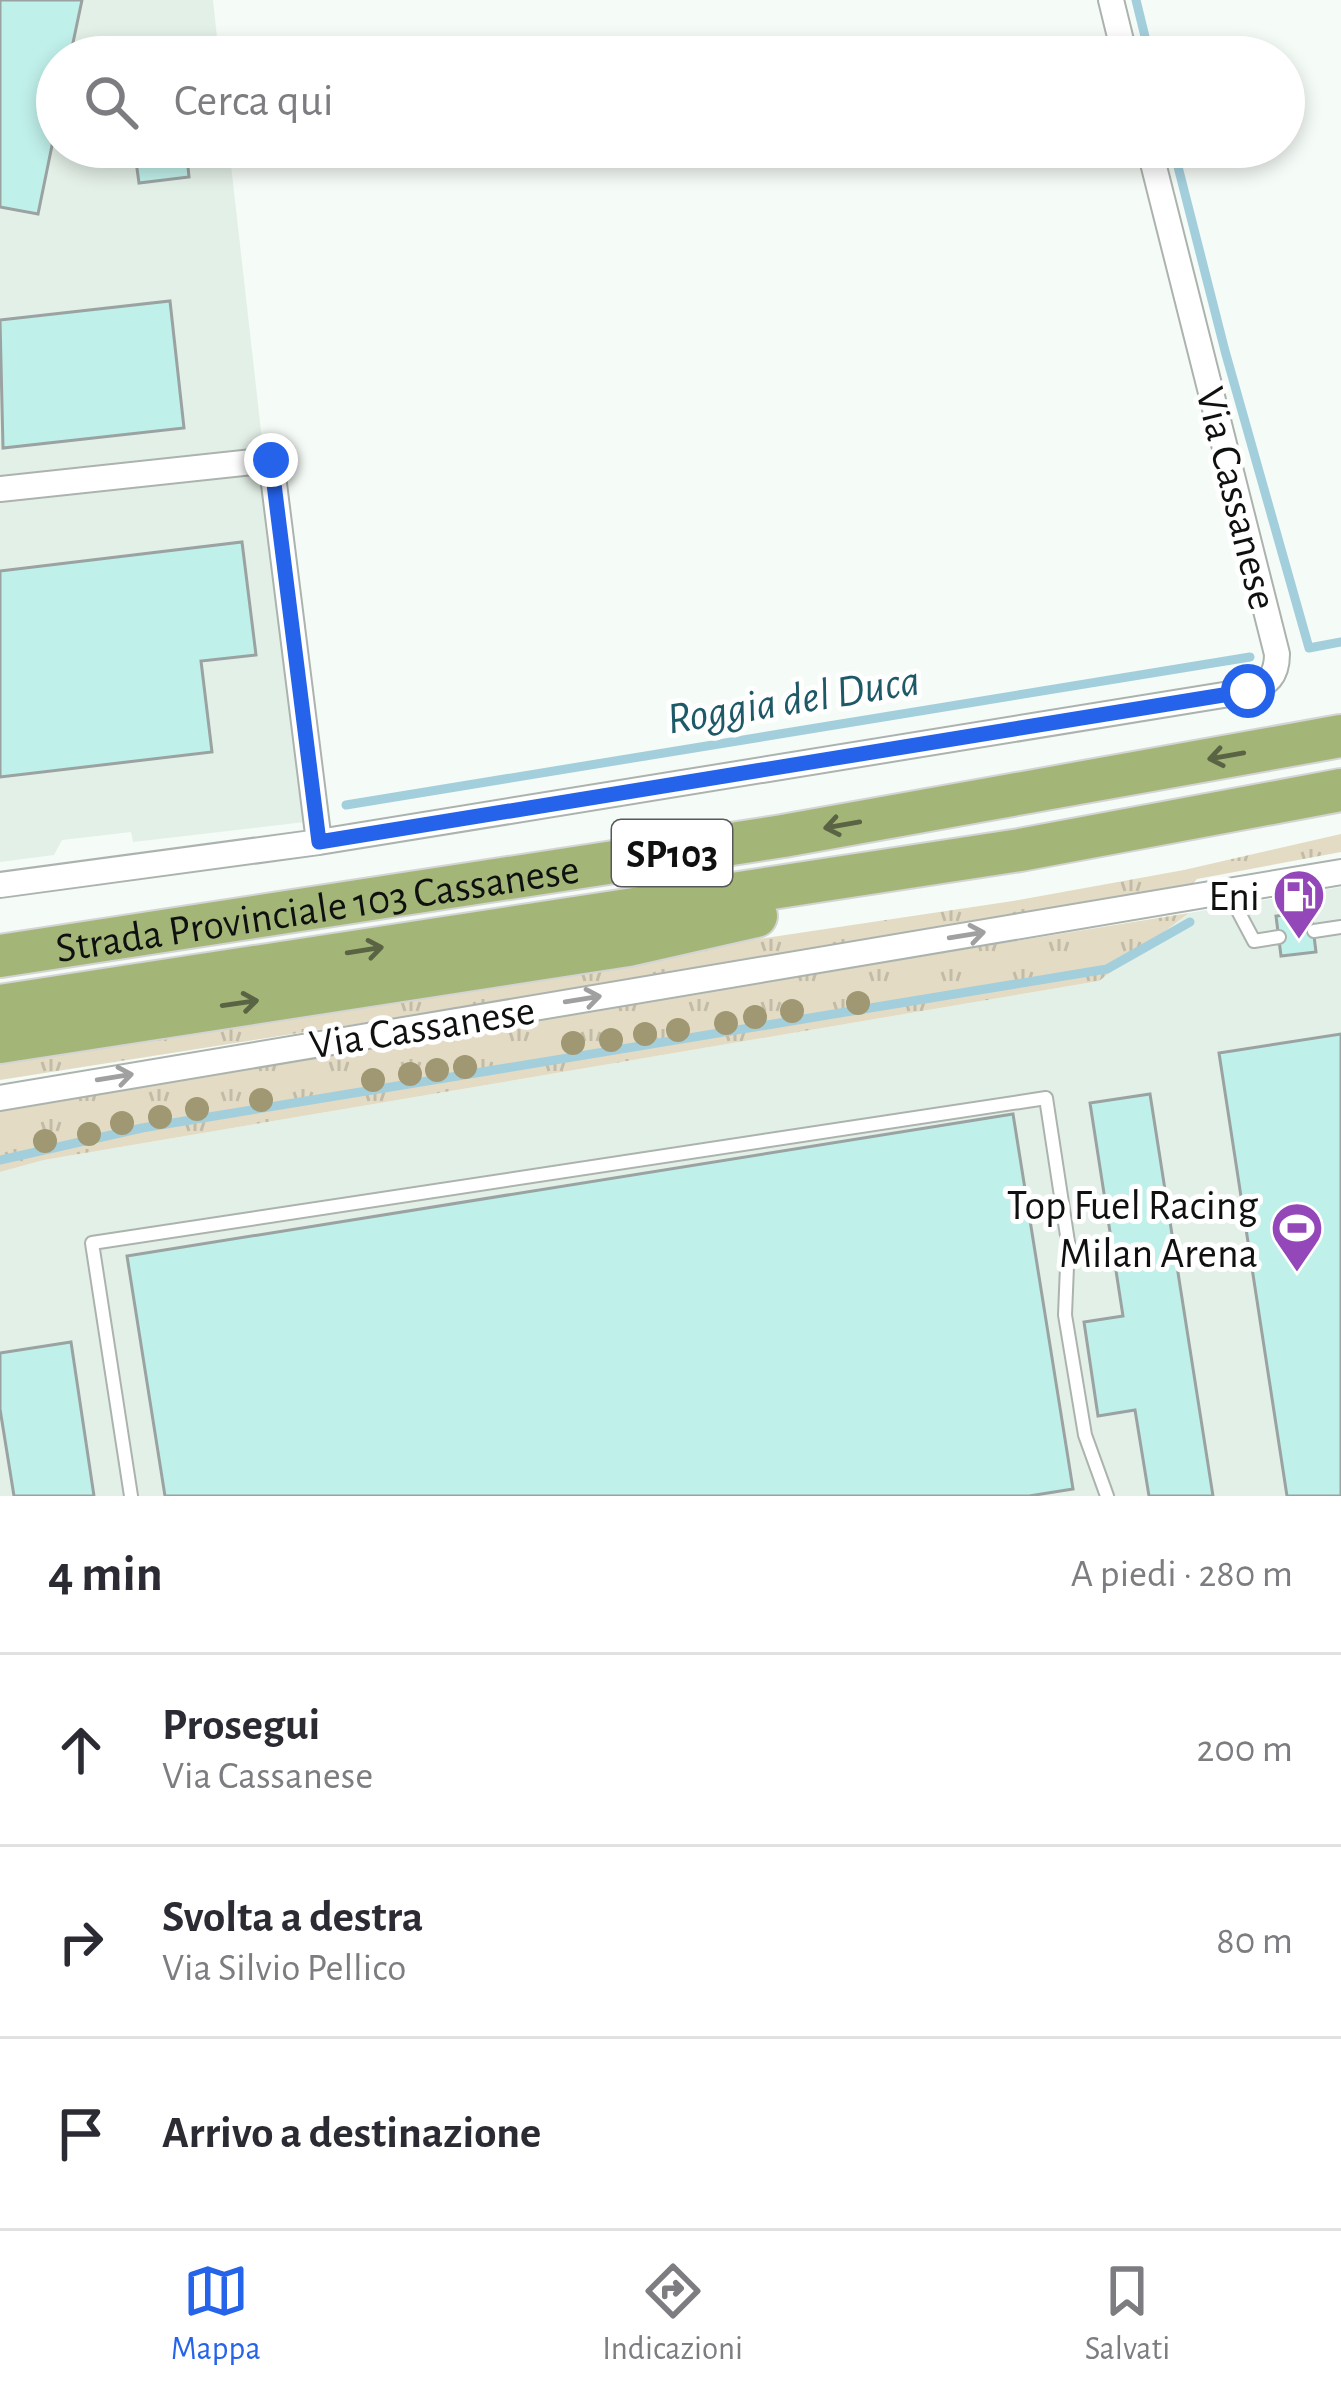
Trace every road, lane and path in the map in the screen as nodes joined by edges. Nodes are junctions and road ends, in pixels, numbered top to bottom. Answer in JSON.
{"nodes":[{"id":1,"x":1111,"y":0,"type":"edge"},
{"id":2,"x":1120,"y":36,"type":"edge"},
{"id":3,"x":1153,"y":168,"type":"edge"},
{"id":4,"x":0,"y":489,"type":"edge"},
{"id":5,"x":1341,"y":736,"type":"edge"},
{"id":6,"x":1341,"y":790,"type":"edge"},
{"id":7,"x":319,"y":842,"type":"junction"},
{"id":8,"x":1020,"y":850,"type":"junction"},
{"id":9,"x":1341,"y":872,"type":"edge"},
{"id":10,"x":0,"y":885,"type":"edge"},
{"id":11,"x":1228,"y":892,"type":"junction"},
{"id":12,"x":208,"y":925,"type":"junction"},
{"id":13,"x":1341,"y":927,"type":"edge"},
{"id":14,"x":1314,"y":932,"type":"dead end"},
{"id":15,"x":1279,"y":937,"type":"dead end"},
{"id":16,"x":0,"y":940,"type":"edge"},
{"id":17,"x":0,"y":956,"type":"edge"},
{"id":18,"x":0,"y":1006,"type":"edge"},
{"id":19,"x":0,"y":1042,"type":"edge"},
{"id":20,"x":0,"y":1098,"type":"edge"},
{"id":21,"x":131,"y":1496,"type":"edge"},
{"id":22,"x":1107,"y":1496,"type":"edge"}],
"edges":[{"from":1,"to":2,"type":"street"},
{"from":3,"to":7,"type":"street","name":"Via Cassanese"},
{"from":4,"to":7,"type":"street"},
{"from":5,"to":12,"type":"highway","name":"Strada Provinciale 103 Cassanese","number":"SP103","one_way":true},
{"from":6,"to":8,"type":"highway","name":"Strada Provinciale 103 Cassanese","number":"SP103"},
{"from":7,"to":10,"type":"street"},
{"from":18,"to":8,"type":"highway","name":"Strada Provinciale 103 Cassanese","number":"SP103","one_way":true},
{"from":19,"to":8,"type":"highway","number":"SP103","one_way":true},
{"from":9,"to":11,"type":"street","name":"Via Cassanese"},
{"from":11,"to":15,"type":"lane"},
{"from":20,"to":11,"type":"street","name":"Via Cassanese","one_way":true},
{"from":12,"to":16,"type":"highway","number":"SP103"},
{"from":12,"to":17,"type":"highway","name":"Strada Provinciale 103 Cassanese","number":"SP103"},
{"from":13,"to":14,"type":"lane"},
{"from":21,"to":22,"type":"lane"}]}
